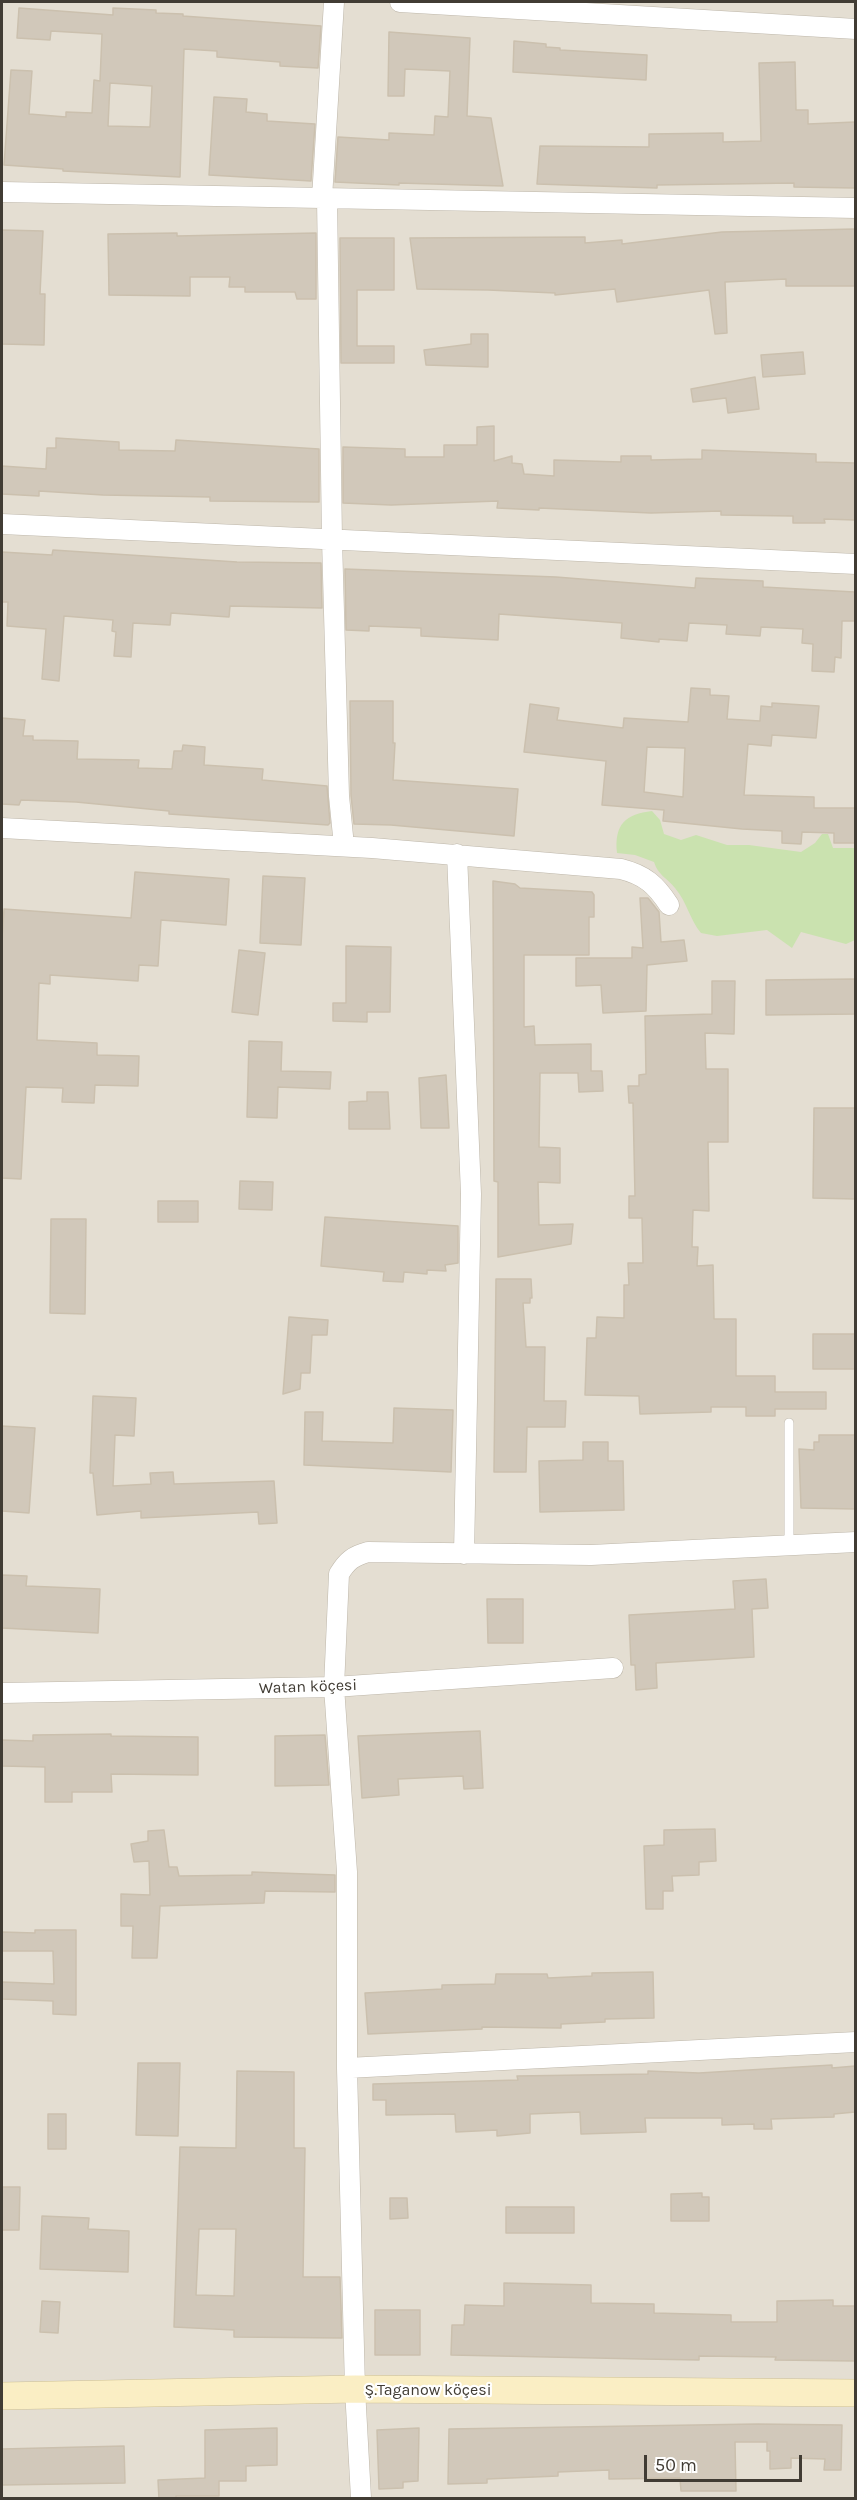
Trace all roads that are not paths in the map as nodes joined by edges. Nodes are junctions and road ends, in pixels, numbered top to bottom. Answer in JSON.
{"nodes":[{"id":1,"x":333,"y":2,"type":"edge"},
{"id":2,"x":400,"y":2,"type":"edge"},
{"id":3,"x":855,"y":29,"type":"edge"},
{"id":4,"x":2,"y":192,"type":"edge"},
{"id":5,"x":324,"y":198,"type":"junction"},
{"id":6,"x":855,"y":208,"type":"edge"},
{"id":7,"x":2,"y":524,"type":"edge"},
{"id":8,"x":332,"y":539,"type":"junction"},
{"id":9,"x":855,"y":564,"type":"edge"},
{"id":10,"x":2,"y":828,"type":"edge"},
{"id":11,"x":344,"y":846,"type":"junction"},
{"id":12,"x":457,"y":854,"type":"junction"},
{"id":13,"x":669,"y":904,"type":"dead end"},
{"id":14,"x":789,"y":1423,"type":"dead end"},
{"id":15,"x":855,"y":1542,"type":"edge"},
{"id":16,"x":789,"y":1545,"type":"junction"},
{"id":17,"x":464,"y":1554,"type":"junction"},
{"id":18,"x":613,"y":1668,"type":"dead end"},
{"id":19,"x":334,"y":1687,"type":"junction"},
{"id":20,"x":2,"y":1693,"type":"edge"},
{"id":21,"x":855,"y":2042,"type":"edge"},
{"id":22,"x":348,"y":2068,"type":"junction"},
{"id":23,"x":356,"y":2389,"type":"junction"},
{"id":24,"x":855,"y":2393,"type":"edge"},
{"id":25,"x":2,"y":2396,"type":"edge"},
{"id":26,"x":361,"y":2499,"type":"edge"}],
"edges":[{"from":1,"to":5,"type":"street"},
{"from":2,"to":3,"type":"street"},
{"from":4,"to":5,"type":"street"},
{"from":5,"to":6,"type":"street"},
{"from":5,"to":8,"type":"street"},
{"from":7,"to":8,"type":"street"},
{"from":8,"to":9,"type":"street"},
{"from":8,"to":11,"type":"street"},
{"from":10,"to":11,"type":"street"},
{"from":11,"to":12,"type":"street"},
{"from":12,"to":13,"type":"street"},
{"from":12,"to":17,"type":"street"},
{"from":14,"to":16,"type":"lane"},
{"from":15,"to":16,"type":"street"},
{"from":16,"to":17,"type":"street"},
{"from":17,"to":19,"type":"street"},
{"from":18,"to":19,"type":"street","name":"Watan köçesi"},
{"from":19,"to":20,"type":"street","name":"Watan köçesi"},
{"from":19,"to":22,"type":"street"},
{"from":21,"to":22,"type":"street"},
{"from":22,"to":23,"type":"street"},
{"from":23,"to":24,"type":"street","name":"Ş.Taganow köçesi"},
{"from":23,"to":25,"type":"street","name":"Ş.Taganow köçesi"},
{"from":23,"to":26,"type":"street"}]}
